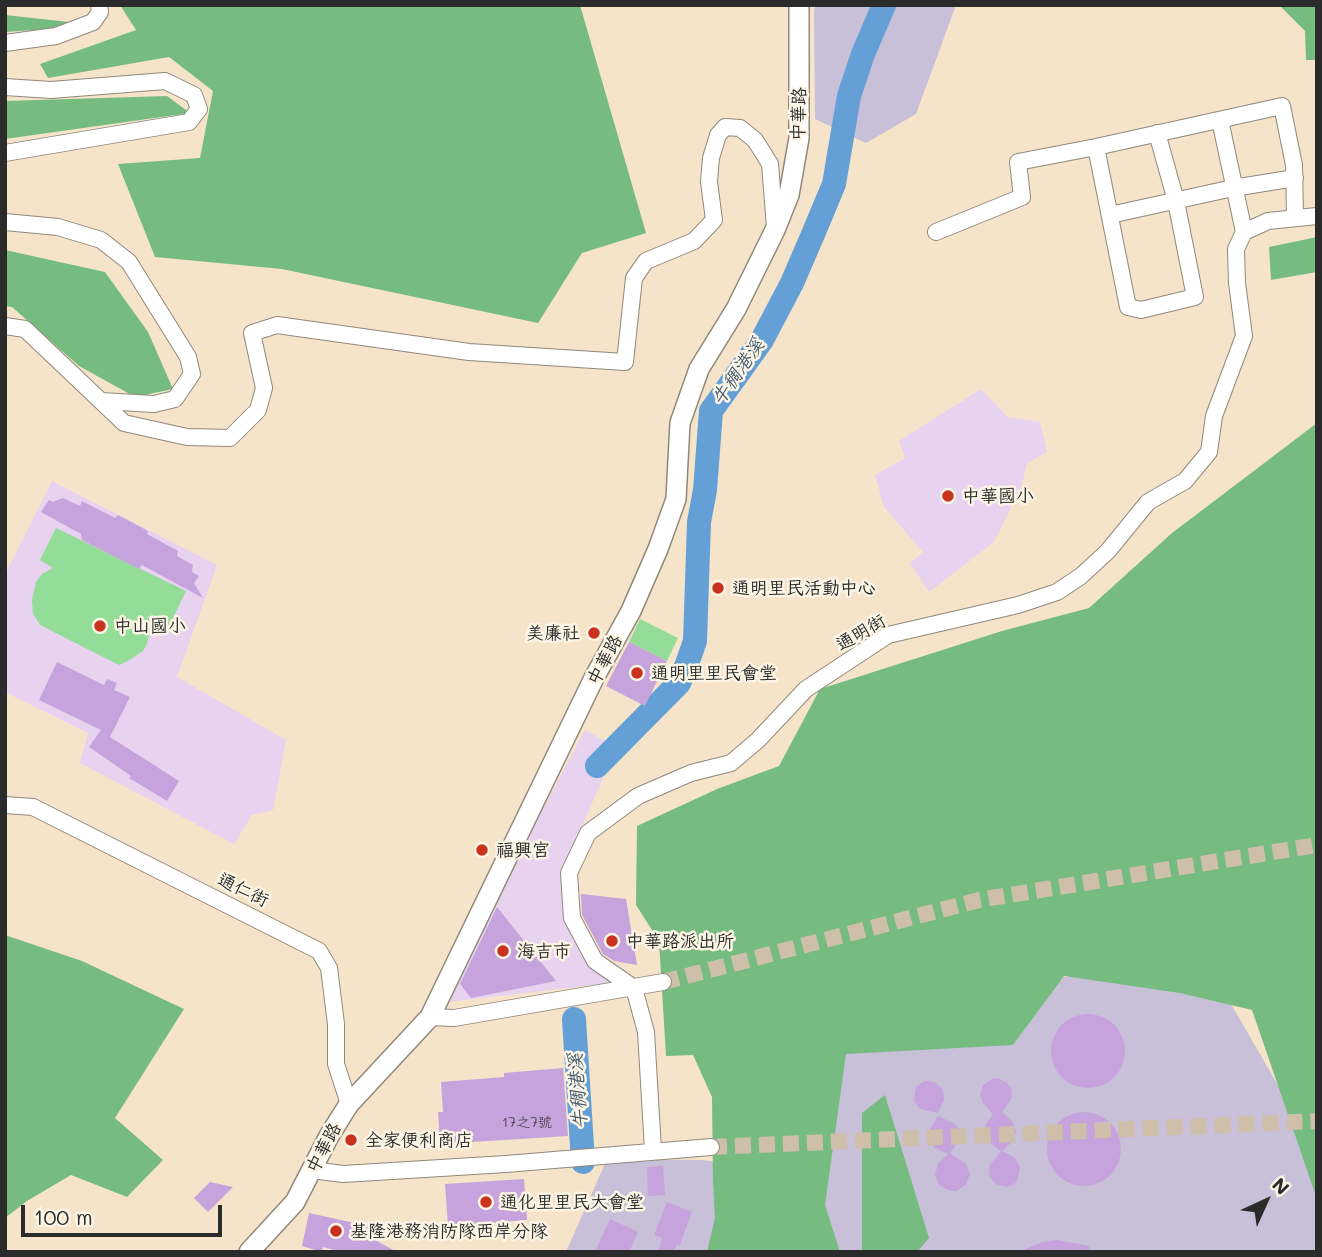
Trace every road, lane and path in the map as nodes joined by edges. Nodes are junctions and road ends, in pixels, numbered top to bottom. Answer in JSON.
{"nodes":[{"id":1,"x":99,"y":5,"type":"edge"},
{"id":2,"x":799,"y":5,"type":"edge"},
{"id":3,"x":5,"y":43,"type":"edge"},
{"id":4,"x":5,"y":88,"type":"edge"},
{"id":5,"x":1220,"y":120,"type":"junction"},
{"id":6,"x":1157,"y":133,"type":"junction"},
{"id":7,"x":1096,"y":147,"type":"junction"},
{"id":8,"x":5,"y":153,"type":"edge"},
{"id":9,"x":1295,"y":178,"type":"junction"},
{"id":10,"x":1233,"y":188,"type":"junction"},
{"id":11,"x":1176,"y":201,"type":"junction"},
{"id":12,"x":1110,"y":215,"type":"junction"},
{"id":13,"x":1317,"y":216,"type":"edge"},
{"id":14,"x":1295,"y":217,"type":"junction"},
{"id":15,"x":5,"y":222,"type":"edge"},
{"id":16,"x":775,"y":230,"type":"junction"},
{"id":17,"x":936,"y":232,"type":"dead end"},
{"id":18,"x":1244,"y":232,"type":"junction"},
{"id":19,"x":5,"y":326,"type":"edge"},
{"id":20,"x":101,"y":401,"type":"junction"},
{"id":21,"x":5,"y":804,"type":"edge"},
{"id":22,"x":663,"y":982,"type":"tunnel mouth"},
{"id":23,"x":634,"y":988,"type":"junction"},
{"id":24,"x":430,"y":1017,"type":"junction"},
{"id":25,"x":349,"y":1104,"type":"junction"},
{"id":26,"x":711,"y":1147,"type":"tunnel mouth"},
{"id":27,"x":653,"y":1150,"type":"junction"},
{"id":28,"x":312,"y":1170,"type":"junction"},
{"id":29,"x":249,"y":1252,"type":"edge"}],
"edges":[{"from":1,"to":3,"type":"street"},
{"from":2,"to":16,"type":"street","name":"中華路"},
{"from":4,"to":8,"type":"street"},
{"from":5,"to":6,"type":"street"},
{"from":5,"to":9,"type":"street"},
{"from":5,"to":10,"type":"street"},
{"from":6,"to":7,"type":"street"},
{"from":6,"to":11,"type":"street"},
{"from":7,"to":12,"type":"street"},
{"from":7,"to":17,"type":"street"},
{"from":9,"to":10,"type":"street"},
{"from":9,"to":14,"type":"street"},
{"from":10,"to":11,"type":"street"},
{"from":10,"to":18,"type":"street"},
{"from":11,"to":12,"type":"street"},
{"from":11,"to":12,"type":"street"},
{"from":13,"to":14,"type":"street"},
{"from":14,"to":18,"type":"street"},
{"from":15,"to":20,"type":"street"},
{"from":16,"to":20,"type":"street"},
{"from":16,"to":24,"type":"street","name":"中華路"},
{"from":18,"to":23,"type":"street","name":"通明街"},
{"from":19,"to":20,"type":"street"},
{"from":21,"to":25,"type":"street","name":"通仁街"},
{"from":22,"to":23,"type":"street"},
{"from":23,"to":24,"type":"street"},
{"from":23,"to":27,"type":"street"},
{"from":24,"to":25,"type":"street","name":"中華路"},
{"from":25,"to":28,"type":"street","name":"中華路"},
{"from":26,"to":27,"type":"street"},
{"from":27,"to":28,"type":"street"},
{"from":28,"to":29,"type":"street","name":"中華路"}]}
